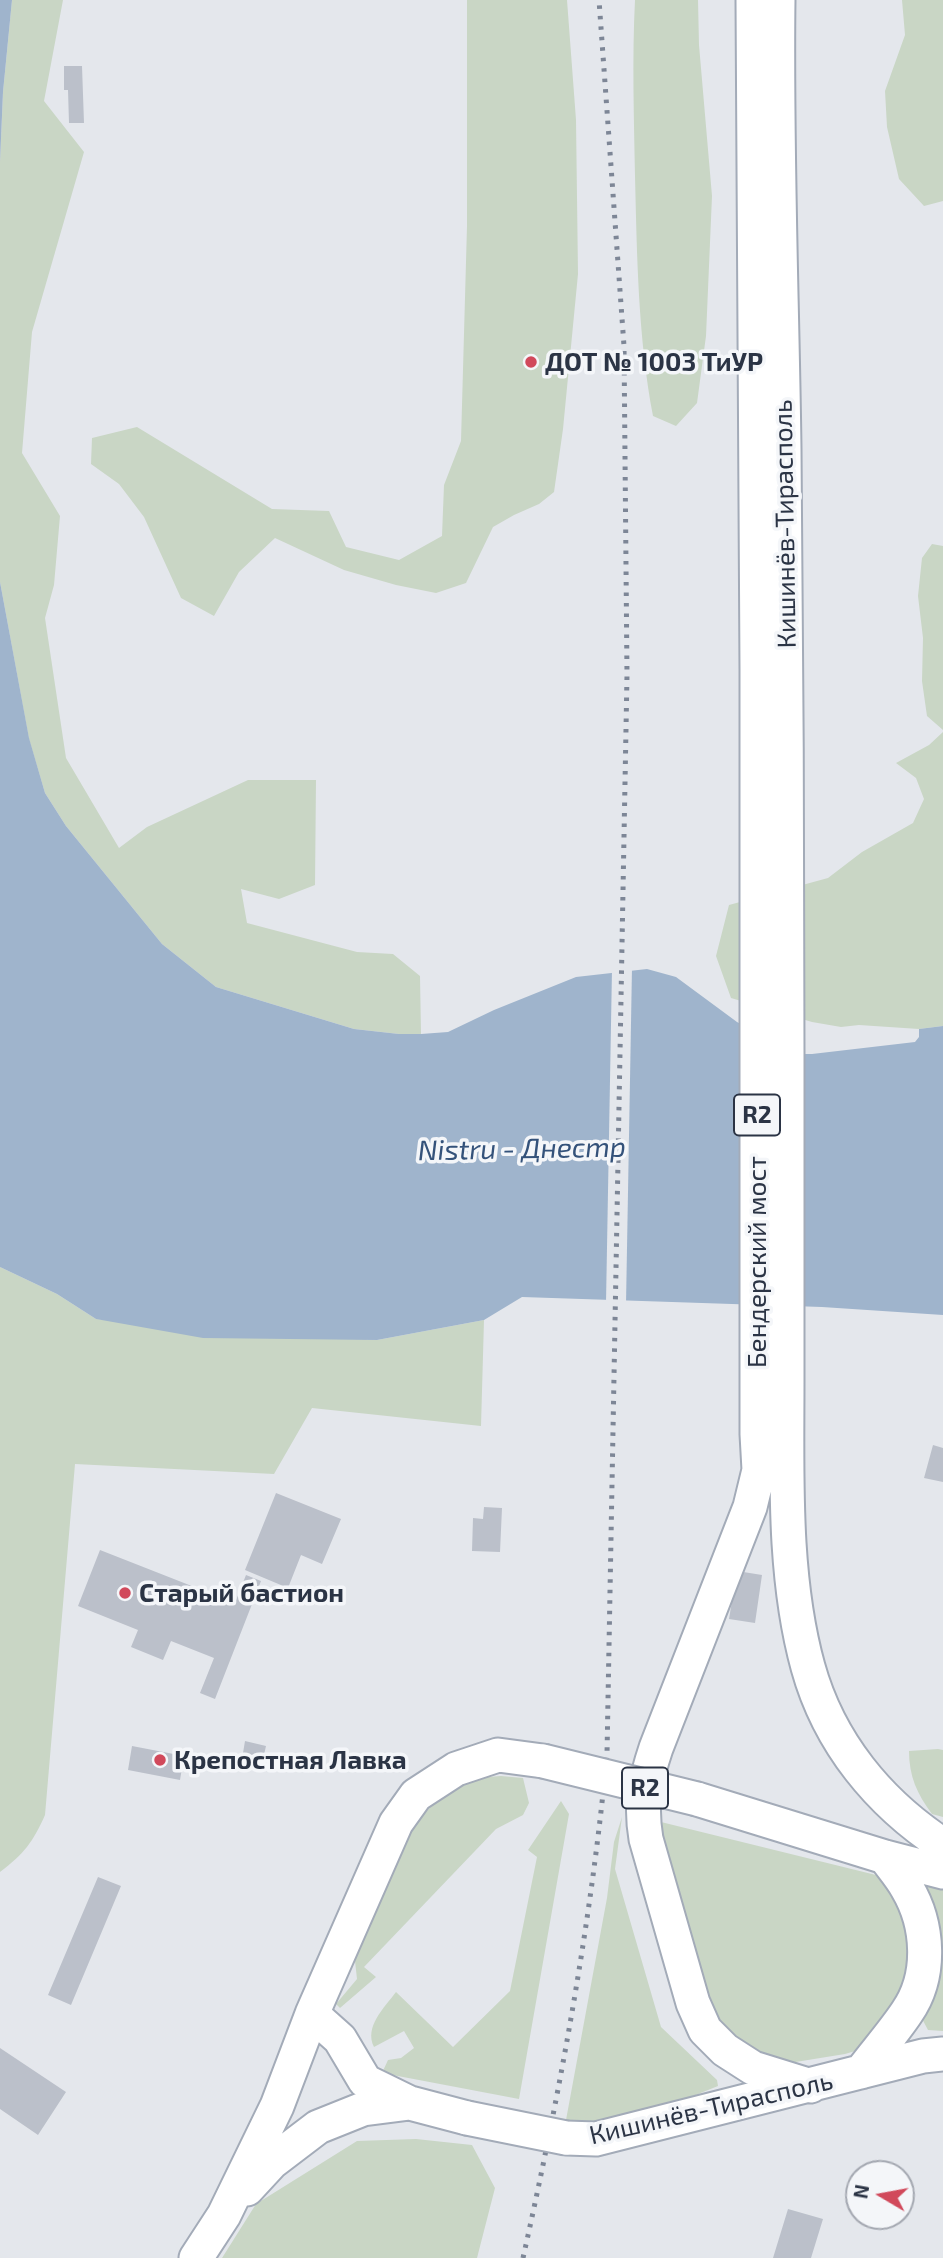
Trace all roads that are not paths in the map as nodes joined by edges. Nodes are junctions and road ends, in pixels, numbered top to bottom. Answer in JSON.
{"nodes":[{"id":1,"x":753,"y":0,"type":"edge"},
{"id":2,"x":778,"y":0,"type":"edge"},
{"id":3,"x":772,"y":795,"type":"junction"},
{"id":4,"x":772,"y":1434,"type":"junction"},
{"id":5,"x":943,"y":1845,"type":"edge"},
{"id":6,"x":885,"y":1857,"type":"junction"},
{"id":7,"x":943,"y":1872,"type":"edge"},
{"id":8,"x":312,"y":2014,"type":"junction"},
{"id":9,"x":943,"y":2054,"type":"edge"},
{"id":10,"x":861,"y":2072,"type":"junction"},
{"id":11,"x":811,"y":2086,"type":"junction"},
{"id":12,"x":410,"y":2103,"type":"junction"},
{"id":13,"x":225,"y":2215,"type":"junction"},
{"id":14,"x":195,"y":2258,"type":"edge"}],
"edges":[{"from":1,"to":3,"type":"main road","name":"Кишинёв-Тирасполь","number":"R2"},
{"from":2,"to":3,"type":"main road","name":"Кишинёв-Тирасполь","number":"R2"},
{"from":3,"to":4,"type":"main road","name":"Бендерский мост","number":"R2"},
{"from":4,"to":5,"type":"main road","number":"R2"},
{"from":4,"to":11,"type":"main road","number":"R2"},
{"from":6,"to":7,"type":"main road","number":"R2"},
{"from":6,"to":8,"type":"main road","number":"R2","bridge":true},
{"from":6,"to":10,"type":"main road"},
{"from":8,"to":12,"type":"main road"},
{"from":8,"to":13,"type":"main road","number":"R2"},
{"from":9,"to":10,"type":"main road","name":"Кишинёв-Тирасполь","number":"R2"},
{"from":10,"to":11,"type":"main road","name":"Кишинёв-Тирасполь","number":"R2"},
{"from":11,"to":12,"type":"main road","name":"Кишинёв-Тирасполь","number":"R2","bridge":true},
{"from":12,"to":13,"type":"main road","name":"Кишинёв-Тирасполь","number":"R2"},
{"from":13,"to":14,"type":"main road","number":"R2"}]}
